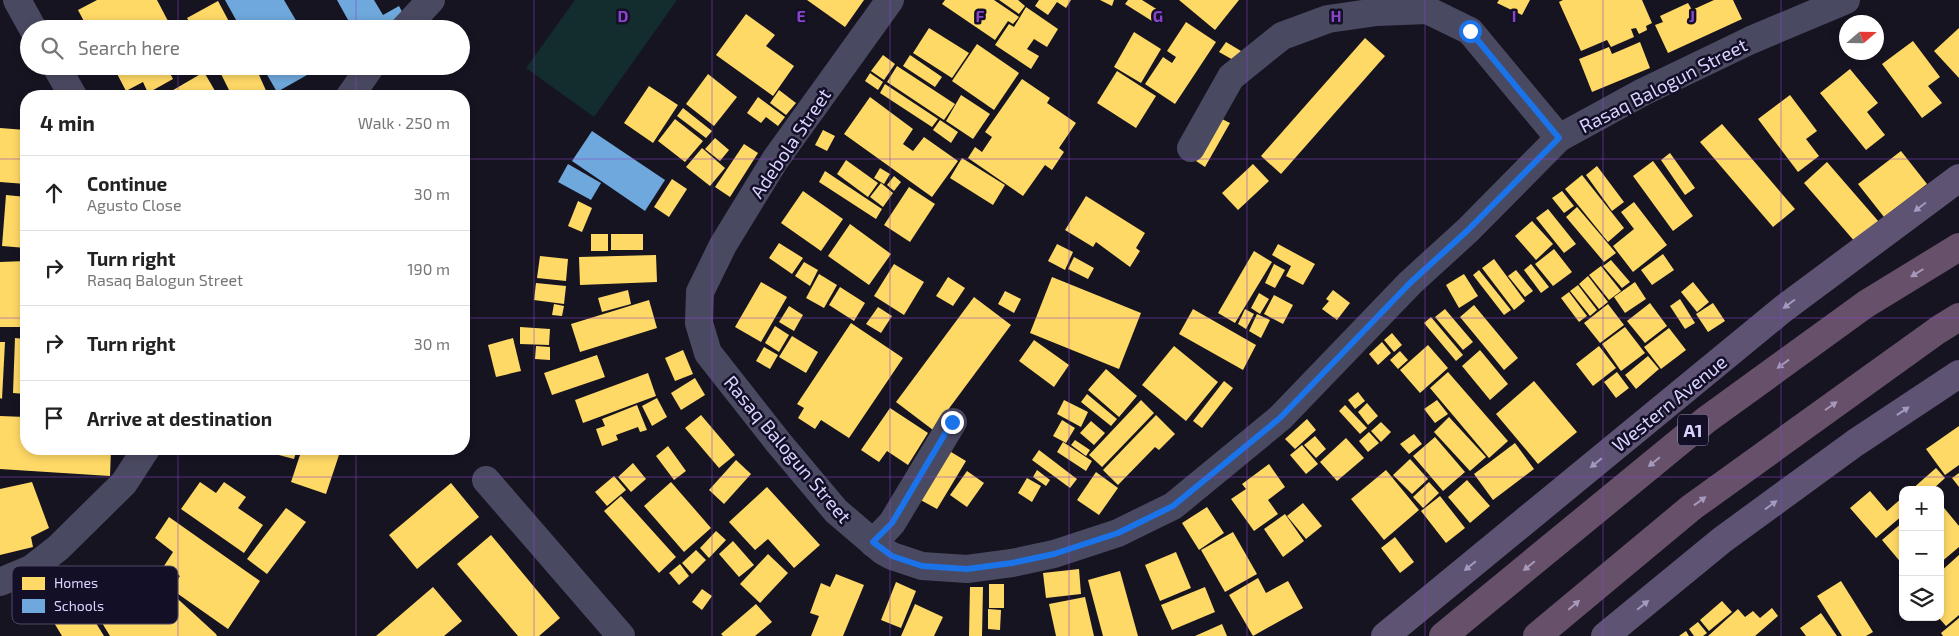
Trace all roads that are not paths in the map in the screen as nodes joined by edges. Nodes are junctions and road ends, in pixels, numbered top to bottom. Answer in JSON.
{"nodes":[{"id":1,"x":18,"y":0,"type":"edge"},
{"id":2,"x":431,"y":0,"type":"edge"},
{"id":3,"x":890,"y":0,"type":"edge"},
{"id":4,"x":1846,"y":0,"type":"edge"},
{"id":5,"x":1811,"y":6,"type":"edge"},
{"id":6,"x":28,"y":20,"type":"edge"},
{"id":7,"x":412,"y":20,"type":"edge"},
{"id":8,"x":61,"y":75,"type":"edge"},
{"id":9,"x":365,"y":75,"type":"edge"},
{"id":10,"x":70,"y":90,"type":"edge"},
{"id":11,"x":354,"y":90,"type":"edge"},
{"id":12,"x":1559,"y":138,"type":"junction"},
{"id":13,"x":1191,"y":148,"type":"dead end"},
{"id":14,"x":1959,"y":178,"type":"edge"},
{"id":15,"x":1959,"y":247,"type":"edge"},
{"id":16,"x":700,"y":292,"type":"joint"},
{"id":17,"x":1959,"y":317,"type":"edge"},
{"id":18,"x":1959,"y":374,"type":"edge"},
{"id":19,"x":952,"y":422,"type":"dead end"},
{"id":20,"x":142,"y":455,"type":"edge"},
{"id":21,"x":486,"y":480,"type":"dead end"},
{"id":22,"x":873,"y":542,"type":"junction"},
{"id":23,"x":34,"y":566,"type":"edge"},
{"id":24,"x":12,"y":577,"type":"edge"},
{"id":25,"x":0,"y":582,"type":"edge"},
{"id":26,"x":621,"y":636,"type":"edge"},
{"id":27,"x":1385,"y":636,"type":"edge"},
{"id":28,"x":1443,"y":636,"type":"edge"},
{"id":29,"x":1537,"y":636,"type":"edge"},
{"id":30,"x":1605,"y":636,"type":"edge"}],
"edges":[{"from":1,"to":6,"type":"street"},
{"from":2,"to":7,"type":"street"},
{"from":3,"to":16,"type":"street","name":"Adebola Street"},
{"from":4,"to":5,"type":"street","name":"Rasaq Balogun Street"},
{"from":5,"to":12,"type":"street","name":"Rasaq Balogun Street"},
{"from":8,"to":10,"type":"street"},
{"from":9,"to":11,"type":"street"},
{"from":12,"to":13,"type":"street"},
{"from":12,"to":22,"type":"street","name":"Rasaq Balogun Street"},
{"from":14,"to":27,"type":"main road","name":"Western Avenue","one_way":true},
{"from":15,"to":28,"type":"highway","name":"Western Avenue","number":"A1","one_way":true},
{"from":16,"to":22,"type":"street","name":"Rasaq Balogun Street"},
{"from":29,"to":17,"type":"highway","one_way":true},
{"from":30,"to":18,"type":"main road","one_way":true},
{"from":19,"to":22,"type":"street"},
{"from":20,"to":23,"type":"street"},
{"from":21,"to":26,"type":"street"},
{"from":24,"to":25,"type":"street"}]}
